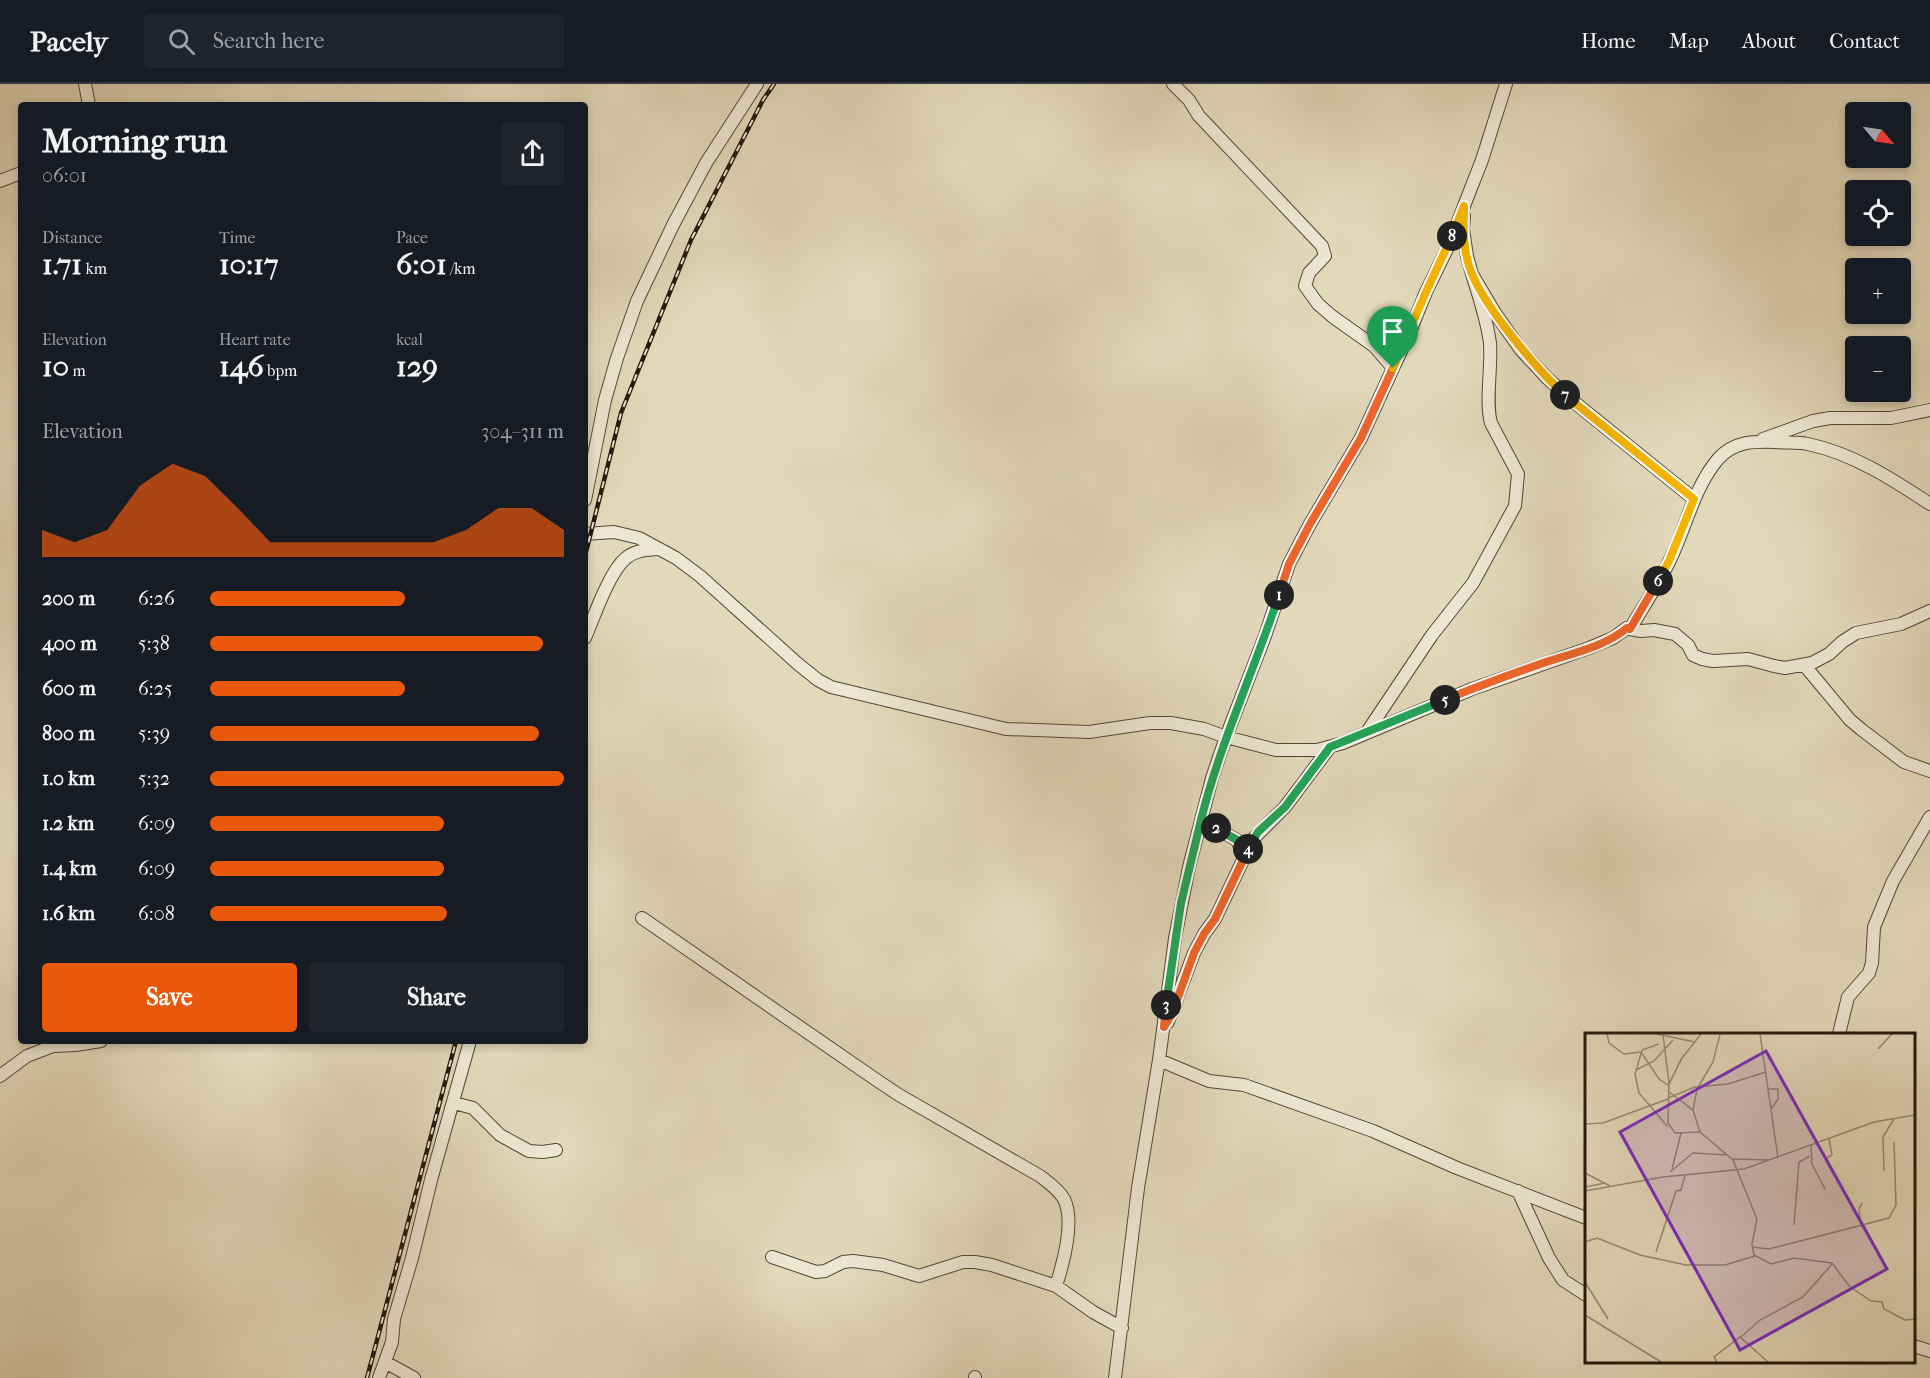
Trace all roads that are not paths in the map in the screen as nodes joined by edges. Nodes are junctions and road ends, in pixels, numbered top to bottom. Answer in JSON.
{"nodes":[{"id":1,"x":85,"y":84,"type":"edge"},
{"id":2,"x":757,"y":84,"type":"edge"},
{"id":3,"x":1173,"y":84,"type":"edge"},
{"id":4,"x":1506,"y":84,"type":"edge"},
{"id":5,"x":88,"y":102,"type":"edge"},
{"id":6,"x":18,"y":174,"type":"edge"},
{"id":7,"x":0,"y":181,"type":"edge"},
{"id":8,"x":1464,"y":206,"type":"junction"},
{"id":9,"x":1472,"y":274,"type":"junction"},
{"id":10,"x":1393,"y":368,"type":"junction"},
{"id":11,"x":1930,"y":410,"type":"edge"},
{"id":12,"x":1759,"y":441,"type":"junction"},
{"id":13,"x":588,"y":486,"type":"edge"},
{"id":14,"x":1694,"y":499,"type":"junction"},
{"id":15,"x":1930,"y":504,"type":"edge"},
{"id":16,"x":588,"y":534,"type":"edge"},
{"id":17,"x":659,"y":549,"type":"junction"},
{"id":18,"x":1930,"y":611,"type":"edge"},
{"id":19,"x":1630,"y":629,"type":"junction"},
{"id":20,"x":588,"y":631,"type":"edge"},
{"id":21,"x":1805,"y":666,"type":"junction"},
{"id":22,"x":1366,"y":732,"type":"junction"},
{"id":23,"x":1226,"y":737,"type":"junction"},
{"id":24,"x":1330,"y":747,"type":"junction"},
{"id":25,"x":1930,"y":771,"type":"edge"},
{"id":26,"x":1930,"y":817,"type":"edge"},
{"id":27,"x":1201,"y":820,"type":"junction"},
{"id":28,"x":1245,"y":856,"type":"junction"},
{"id":29,"x":642,"y":918,"type":"dead end"},
{"id":30,"x":1164,"y":1027,"type":"junction"},
{"id":31,"x":1839,"y":1033,"type":"edge"},
{"id":32,"x":82,"y":1044,"type":"edge"},
{"id":33,"x":469,"y":1044,"type":"edge"},
{"id":34,"x":1159,"y":1060,"type":"junction"},
{"id":35,"x":0,"y":1076,"type":"edge"},
{"id":36,"x":454,"y":1102,"type":"junction"},
{"id":37,"x":556,"y":1150,"type":"dead end"},
{"id":38,"x":1518,"y":1191,"type":"junction"},
{"id":39,"x":1585,"y":1217,"type":"edge"},
{"id":40,"x":772,"y":1257,"type":"dead end"},
{"id":41,"x":1056,"y":1287,"type":"junction"},
{"id":42,"x":1585,"y":1294,"type":"edge"},
{"id":43,"x":1122,"y":1328,"type":"junction"},
{"id":44,"x":1915,"y":1346,"type":"edge"},
{"id":45,"x":1930,"y":1351,"type":"edge"},
{"id":46,"x":385,"y":1362,"type":"junction"},
{"id":47,"x":380,"y":1378,"type":"edge"},
{"id":48,"x":414,"y":1378,"type":"edge"},
{"id":49,"x":1115,"y":1378,"type":"edge"}],
"edges":[{"from":1,"to":5,"type":"street"},
{"from":2,"to":13,"type":"street"},
{"from":3,"to":10,"type":"street"},
{"from":4,"to":8,"type":"street"},
{"from":6,"to":7,"type":"street"},
{"from":8,"to":9,"type":"street"},
{"from":8,"to":10,"type":"street"},
{"from":9,"to":14,"type":"street"},
{"from":9,"to":22,"type":"street"},
{"from":10,"to":23,"type":"street"},
{"from":11,"to":12,"type":"street"},
{"from":12,"to":14,"type":"street"},
{"from":12,"to":15,"type":"street"},
{"from":14,"to":19,"type":"street"},
{"from":16,"to":17,"type":"street"},
{"from":17,"to":20,"type":"street"},
{"from":17,"to":23,"type":"street"},
{"from":18,"to":21,"type":"street"},
{"from":19,"to":21,"type":"street"},
{"from":19,"to":22,"type":"street"},
{"from":21,"to":25,"type":"street"},
{"from":22,"to":24,"type":"street"},
{"from":23,"to":24,"type":"street"},
{"from":23,"to":27,"type":"street"},
{"from":24,"to":28,"type":"street"},
{"from":26,"to":31,"type":"street"},
{"from":27,"to":28,"type":"street"},
{"from":27,"to":30,"type":"street"},
{"from":28,"to":30,"type":"street"},
{"from":29,"to":41,"type":"street"},
{"from":30,"to":34,"type":"street"},
{"from":32,"to":35,"type":"street"},
{"from":33,"to":36,"type":"street"},
{"from":34,"to":38,"type":"street"},
{"from":34,"to":43,"type":"street"},
{"from":36,"to":37,"type":"street"},
{"from":36,"to":46,"type":"street"},
{"from":38,"to":39,"type":"street"},
{"from":38,"to":42,"type":"street"},
{"from":40,"to":41,"type":"street"},
{"from":41,"to":43,"type":"street"},
{"from":43,"to":49,"type":"street"},
{"from":44,"to":45,"type":"street"},
{"from":46,"to":47,"type":"street"},
{"from":46,"to":48,"type":"street"}]}
